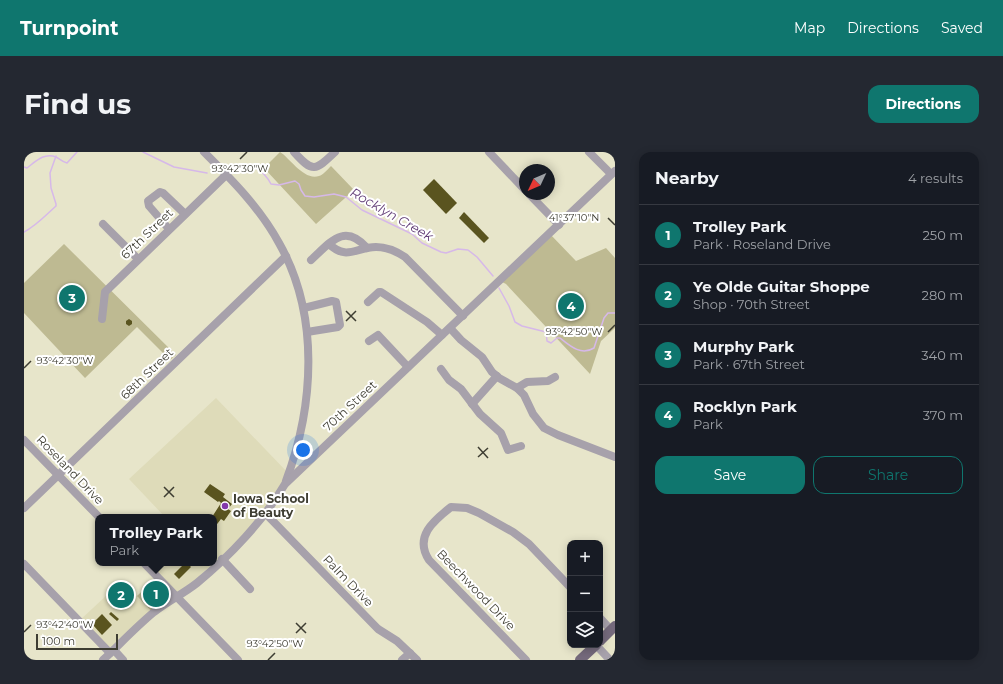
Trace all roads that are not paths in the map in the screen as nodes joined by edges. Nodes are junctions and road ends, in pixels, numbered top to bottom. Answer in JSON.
{"nodes":[{"id":1,"x":204,"y":152,"type":"edge"},
{"id":2,"x":294,"y":152,"type":"edge"},
{"id":3,"x":335,"y":152,"type":"edge"},
{"id":4,"x":489,"y":152,"type":"edge"},
{"id":5,"x":589,"y":152,"type":"edge"},
{"id":6,"x":613,"y":172,"type":"edge"},
{"id":7,"x":226,"y":175,"type":"junction"},
{"id":8,"x":519,"y":184,"type":"edge"},
{"id":9,"x":535,"y":200,"type":"edge"},
{"id":10,"x":185,"y":214,"type":"junction"},
{"id":11,"x":103,"y":224,"type":"dead end"},
{"id":12,"x":559,"y":225,"type":"junction"},
{"id":13,"x":169,"y":229,"type":"junction"},
{"id":14,"x":329,"y":244,"type":"junction"},
{"id":15,"x":367,"y":248,"type":"junction"},
{"id":16,"x":286,"y":256,"type":"junction"},
{"id":17,"x":138,"y":259,"type":"junction"},
{"id":18,"x":311,"y":260,"type":"dead end"},
{"id":19,"x":368,"y":302,"type":"dead end"},
{"id":20,"x":304,"y":308,"type":"junction"},
{"id":21,"x":463,"y":316,"type":"junction"},
{"id":22,"x":102,"y":319,"type":"dead end"},
{"id":23,"x":450,"y":328,"type":"junction"},
{"id":24,"x":307,"y":332,"type":"junction"},
{"id":25,"x":442,"y":335,"type":"junction"},
{"id":26,"x":369,"y":341,"type":"dead end"},
{"id":27,"x":408,"y":367,"type":"junction"},
{"id":28,"x":441,"y":369,"type":"dead end"},
{"id":29,"x":497,"y":376,"type":"junction"},
{"id":30,"x":555,"y":377,"type":"dead end"},
{"id":31,"x":517,"y":388,"type":"junction"},
{"id":32,"x":472,"y":404,"type":"junction"},
{"id":33,"x":24,"y":440,"type":"edge"},
{"id":34,"x":521,"y":446,"type":"dead end"},
{"id":35,"x":615,"y":457,"type":"edge"},
{"id":36,"x":58,"y":475,"type":"junction"},
{"id":37,"x":285,"y":484,"type":"junction"},
{"id":38,"x":24,"y":508,"type":"edge"},
{"id":39,"x":96,"y":514,"type":"edge"},
{"id":40,"x":266,"y":514,"type":"junction"},
{"id":41,"x":222,"y":560,"type":"junction"},
{"id":42,"x":24,"y":564,"type":"edge"},
{"id":43,"x":217,"y":565,"type":"edge"},
{"id":44,"x":147,"y":566,"type":"edge"},
{"id":45,"x":215,"y":566,"type":"edge"},
{"id":46,"x":567,"y":584,"type":"edge"},
{"id":47,"x":250,"y":589,"type":"dead end"},
{"id":48,"x":176,"y":597,"type":"junction"},
{"id":49,"x":603,"y":620,"type":"edge"},
{"id":50,"x":613,"y":628,"type":"edge"},
{"id":51,"x":603,"y":638,"type":"edge"},
{"id":52,"x":593,"y":648,"type":"edge"},
{"id":53,"x":599,"y":648,"type":"edge"},
{"id":54,"x":112,"y":652,"type":"junction"},
{"id":55,"x":410,"y":653,"type":"junction"},
{"id":56,"x":104,"y":660,"type":"edge"},
{"id":57,"x":123,"y":660,"type":"edge"},
{"id":58,"x":238,"y":660,"type":"edge"},
{"id":59,"x":402,"y":660,"type":"edge"},
{"id":60,"x":417,"y":660,"type":"edge"},
{"id":61,"x":526,"y":660,"type":"edge"},
{"id":62,"x":580,"y":660,"type":"edge"},
{"id":63,"x":610,"y":660,"type":"edge"}],
"edges":[{"from":1,"to":7,"type":"street"},
{"from":2,"to":3,"type":"street"},
{"from":4,"to":8,"type":"street"},
{"from":5,"to":6,"type":"street"},
{"from":6,"to":12,"type":"street","name":"70th Street"},
{"from":7,"to":10,"type":"street","name":"67th Street"},
{"from":7,"to":16,"type":"street"},
{"from":9,"to":12,"type":"street"},
{"from":10,"to":13,"type":"street","name":"67th Street"},
{"from":10,"to":13,"type":"street"},
{"from":11,"to":17,"type":"street"},
{"from":12,"to":21,"type":"street","name":"70th Street"},
{"from":13,"to":17,"type":"street","name":"67th Street"},
{"from":14,"to":15,"type":"street"},
{"from":14,"to":15,"type":"street"},
{"from":14,"to":18,"type":"street"},
{"from":15,"to":21,"type":"street"},
{"from":16,"to":20,"type":"street"},
{"from":16,"to":36,"type":"street","name":"68th Street"},
{"from":17,"to":22,"type":"street","name":"67th Street"},
{"from":19,"to":25,"type":"street"},
{"from":20,"to":24,"type":"street"},
{"from":20,"to":24,"type":"street"},
{"from":21,"to":23,"type":"street","name":"70th Street"},
{"from":23,"to":25,"type":"street","name":"70th Street"},
{"from":23,"to":29,"type":"street"},
{"from":24,"to":37,"type":"street"},
{"from":25,"to":27,"type":"street","name":"70th Street"},
{"from":26,"to":27,"type":"street"},
{"from":27,"to":37,"type":"street","name":"70th Street"},
{"from":28,"to":32,"type":"street"},
{"from":29,"to":31,"type":"street"},
{"from":29,"to":32,"type":"street"},
{"from":30,"to":31,"type":"street"},
{"from":31,"to":35,"type":"street"},
{"from":32,"to":34,"type":"street"},
{"from":33,"to":36,"type":"street","name":"Roseland Drive"},
{"from":36,"to":38,"type":"street","name":"68th Street"},
{"from":36,"to":39,"type":"street","name":"Roseland Drive"},
{"from":37,"to":40,"type":"street","name":"70th Street"},
{"from":40,"to":41,"type":"street","name":"70th Street"},
{"from":40,"to":55,"type":"street","name":"Palm Drive"},
{"from":41,"to":43,"type":"street","name":"70th Street"},
{"from":41,"to":47,"type":"street"},
{"from":42,"to":54,"type":"street"},
{"from":44,"to":48,"type":"street"},
{"from":45,"to":48,"type":"street","name":"70th Street"},
{"from":46,"to":61,"type":"street","name":"Beechwood Drive"},
{"from":48,"to":54,"type":"street","name":"70th Street"},
{"from":48,"to":58,"type":"street"},
{"from":49,"to":50,"type":"street"},
{"from":50,"to":51,"type":"main road"},
{"from":52,"to":62,"type":"main road"},
{"from":53,"to":63,"type":"street"},
{"from":54,"to":56,"type":"street","name":"70th Street"},
{"from":54,"to":57,"type":"street"},
{"from":55,"to":59,"type":"street"},
{"from":55,"to":60,"type":"street","name":"Palm Drive"}]}
